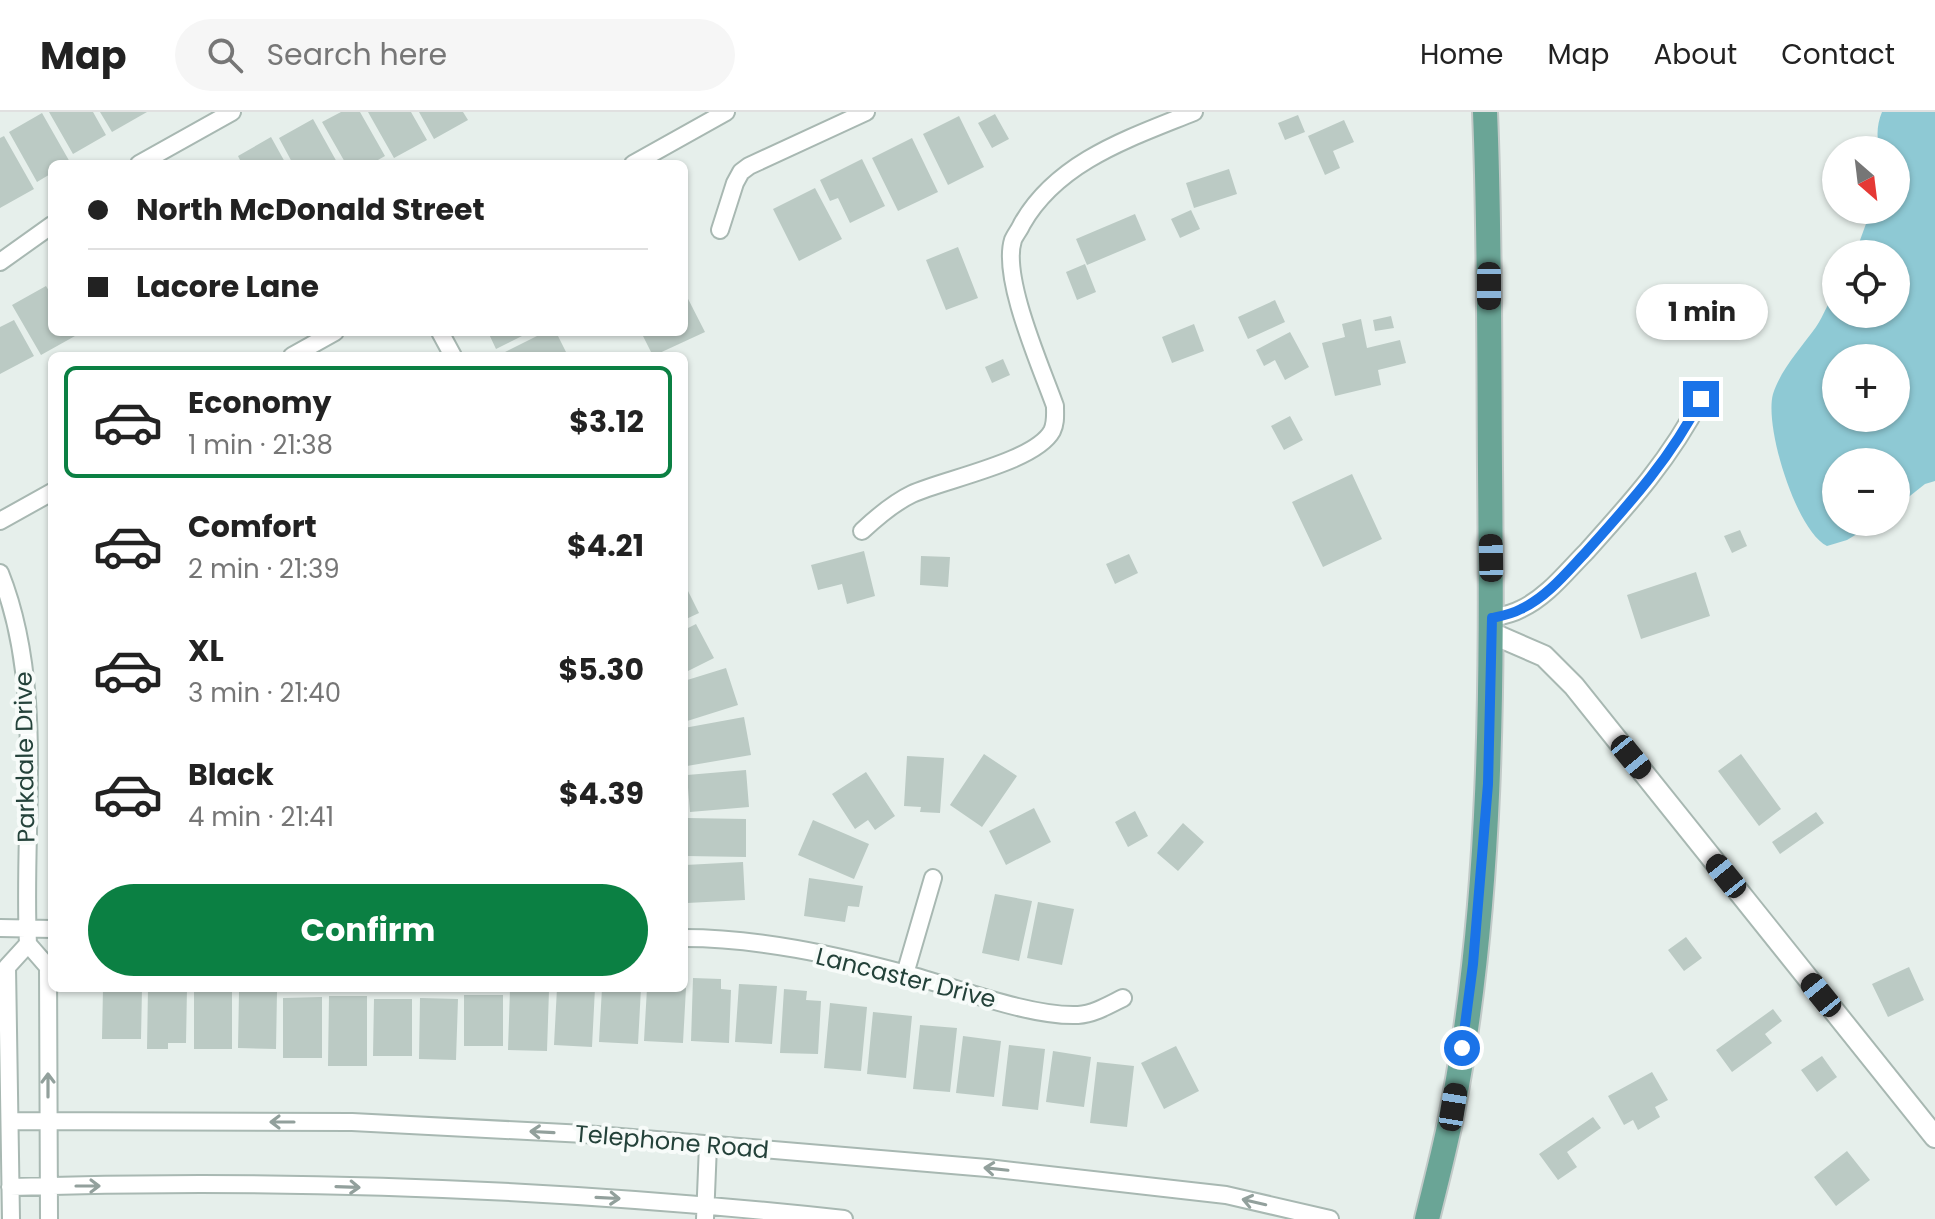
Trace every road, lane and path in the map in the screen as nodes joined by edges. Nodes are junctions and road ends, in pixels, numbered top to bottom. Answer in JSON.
{"nodes":[{"id":1,"x":232,"y":112,"type":"edge"},
{"id":2,"x":866,"y":112,"type":"edge"},
{"id":3,"x":1194,"y":112,"type":"edge"},
{"id":4,"x":1485,"y":112,"type":"edge"},
{"id":5,"x":721,"y":113,"type":"edge"},
{"id":6,"x":146,"y":160,"type":"edge"},
{"id":7,"x":640,"y":160,"type":"edge"},
{"id":8,"x":48,"y":228,"type":"edge"},
{"id":9,"x":720,"y":230,"type":"dead end"},
{"id":10,"x":0,"y":262,"type":"edge"},
{"id":11,"x":328,"y":336,"type":"edge"},
{"id":12,"x":299,"y":352,"type":"edge"},
{"id":13,"x":1701,"y":399,"type":"dead end"},
{"id":14,"x":48,"y":494,"type":"edge"},
{"id":15,"x":0,"y":521,"type":"edge"},
{"id":16,"x":862,"y":531,"type":"dead end"},
{"id":17,"x":0,"y":573,"type":"edge"},
{"id":18,"x":1491,"y":625,"type":"junction"},
{"id":19,"x":933,"y":878,"type":"dead end"},
{"id":20,"x":0,"y":928,"type":"edge"},
{"id":21,"x":48,"y":930,"type":"edge"},
{"id":22,"x":28,"y":937,"type":"junction"},
{"id":23,"x":688,"y":938,"type":"edge"},
{"id":24,"x":905,"y":974,"type":"junction"},
{"id":25,"x":1123,"y":998,"type":"dead end"},
{"id":26,"x":10,"y":1121,"type":"junction"},
{"id":27,"x":48,"y":1121,"type":"junction"},
{"id":28,"x":1935,"y":1137,"type":"edge"},
{"id":29,"x":708,"y":1145,"type":"junction"},
{"id":30,"x":49,"y":1186,"type":"junction"},
{"id":31,"x":10,"y":1187,"type":"junction"},
{"id":32,"x":705,"y":1211,"type":"edge"},
{"id":33,"x":11,"y":1219,"type":"edge"},
{"id":34,"x":49,"y":1219,"type":"edge"},
{"id":35,"x":844,"y":1219,"type":"edge"},
{"id":36,"x":1330,"y":1219,"type":"edge"},
{"id":37,"x":1427,"y":1219,"type":"edge"}],
"edges":[{"from":1,"to":6,"type":"street"},
{"from":2,"to":9,"type":"street"},
{"from":3,"to":16,"type":"street"},
{"from":4,"to":18,"type":"main road"},
{"from":5,"to":7,"type":"street"},
{"from":8,"to":10,"type":"street"},
{"from":11,"to":12,"type":"street"},
{"from":13,"to":18,"type":"street"},
{"from":14,"to":15,"type":"street"},
{"from":17,"to":22,"type":"street","name":"Parkdale Drive"},
{"from":18,"to":28,"type":"street"},
{"from":18,"to":37,"type":"main road"},
{"from":19,"to":24,"type":"street"},
{"from":20,"to":22,"type":"street"},
{"from":21,"to":22,"type":"street"},
{"from":22,"to":26,"type":"street"},
{"from":27,"to":22,"type":"street","one_way":true},
{"from":23,"to":24,"type":"street","name":"Lancaster Drive"},
{"from":24,"to":25,"type":"street","name":"Lancaster Drive"},
{"from":26,"to":27,"type":"street","name":"Telephone Road"},
{"from":26,"to":31,"type":"street"},
{"from":29,"to":27,"type":"street","name":"Telephone Road","one_way":true},
{"from":27,"to":30,"type":"street"},
{"from":29,"to":32,"type":"street"},
{"from":36,"to":29,"type":"street","name":"Telephone Road","one_way":true},
{"from":30,"to":31,"type":"street"},
{"from":30,"to":32,"type":"street","one_way":true},
{"from":30,"to":34,"type":"street"},
{"from":31,"to":33,"type":"street"},
{"from":32,"to":35,"type":"street"}]}
